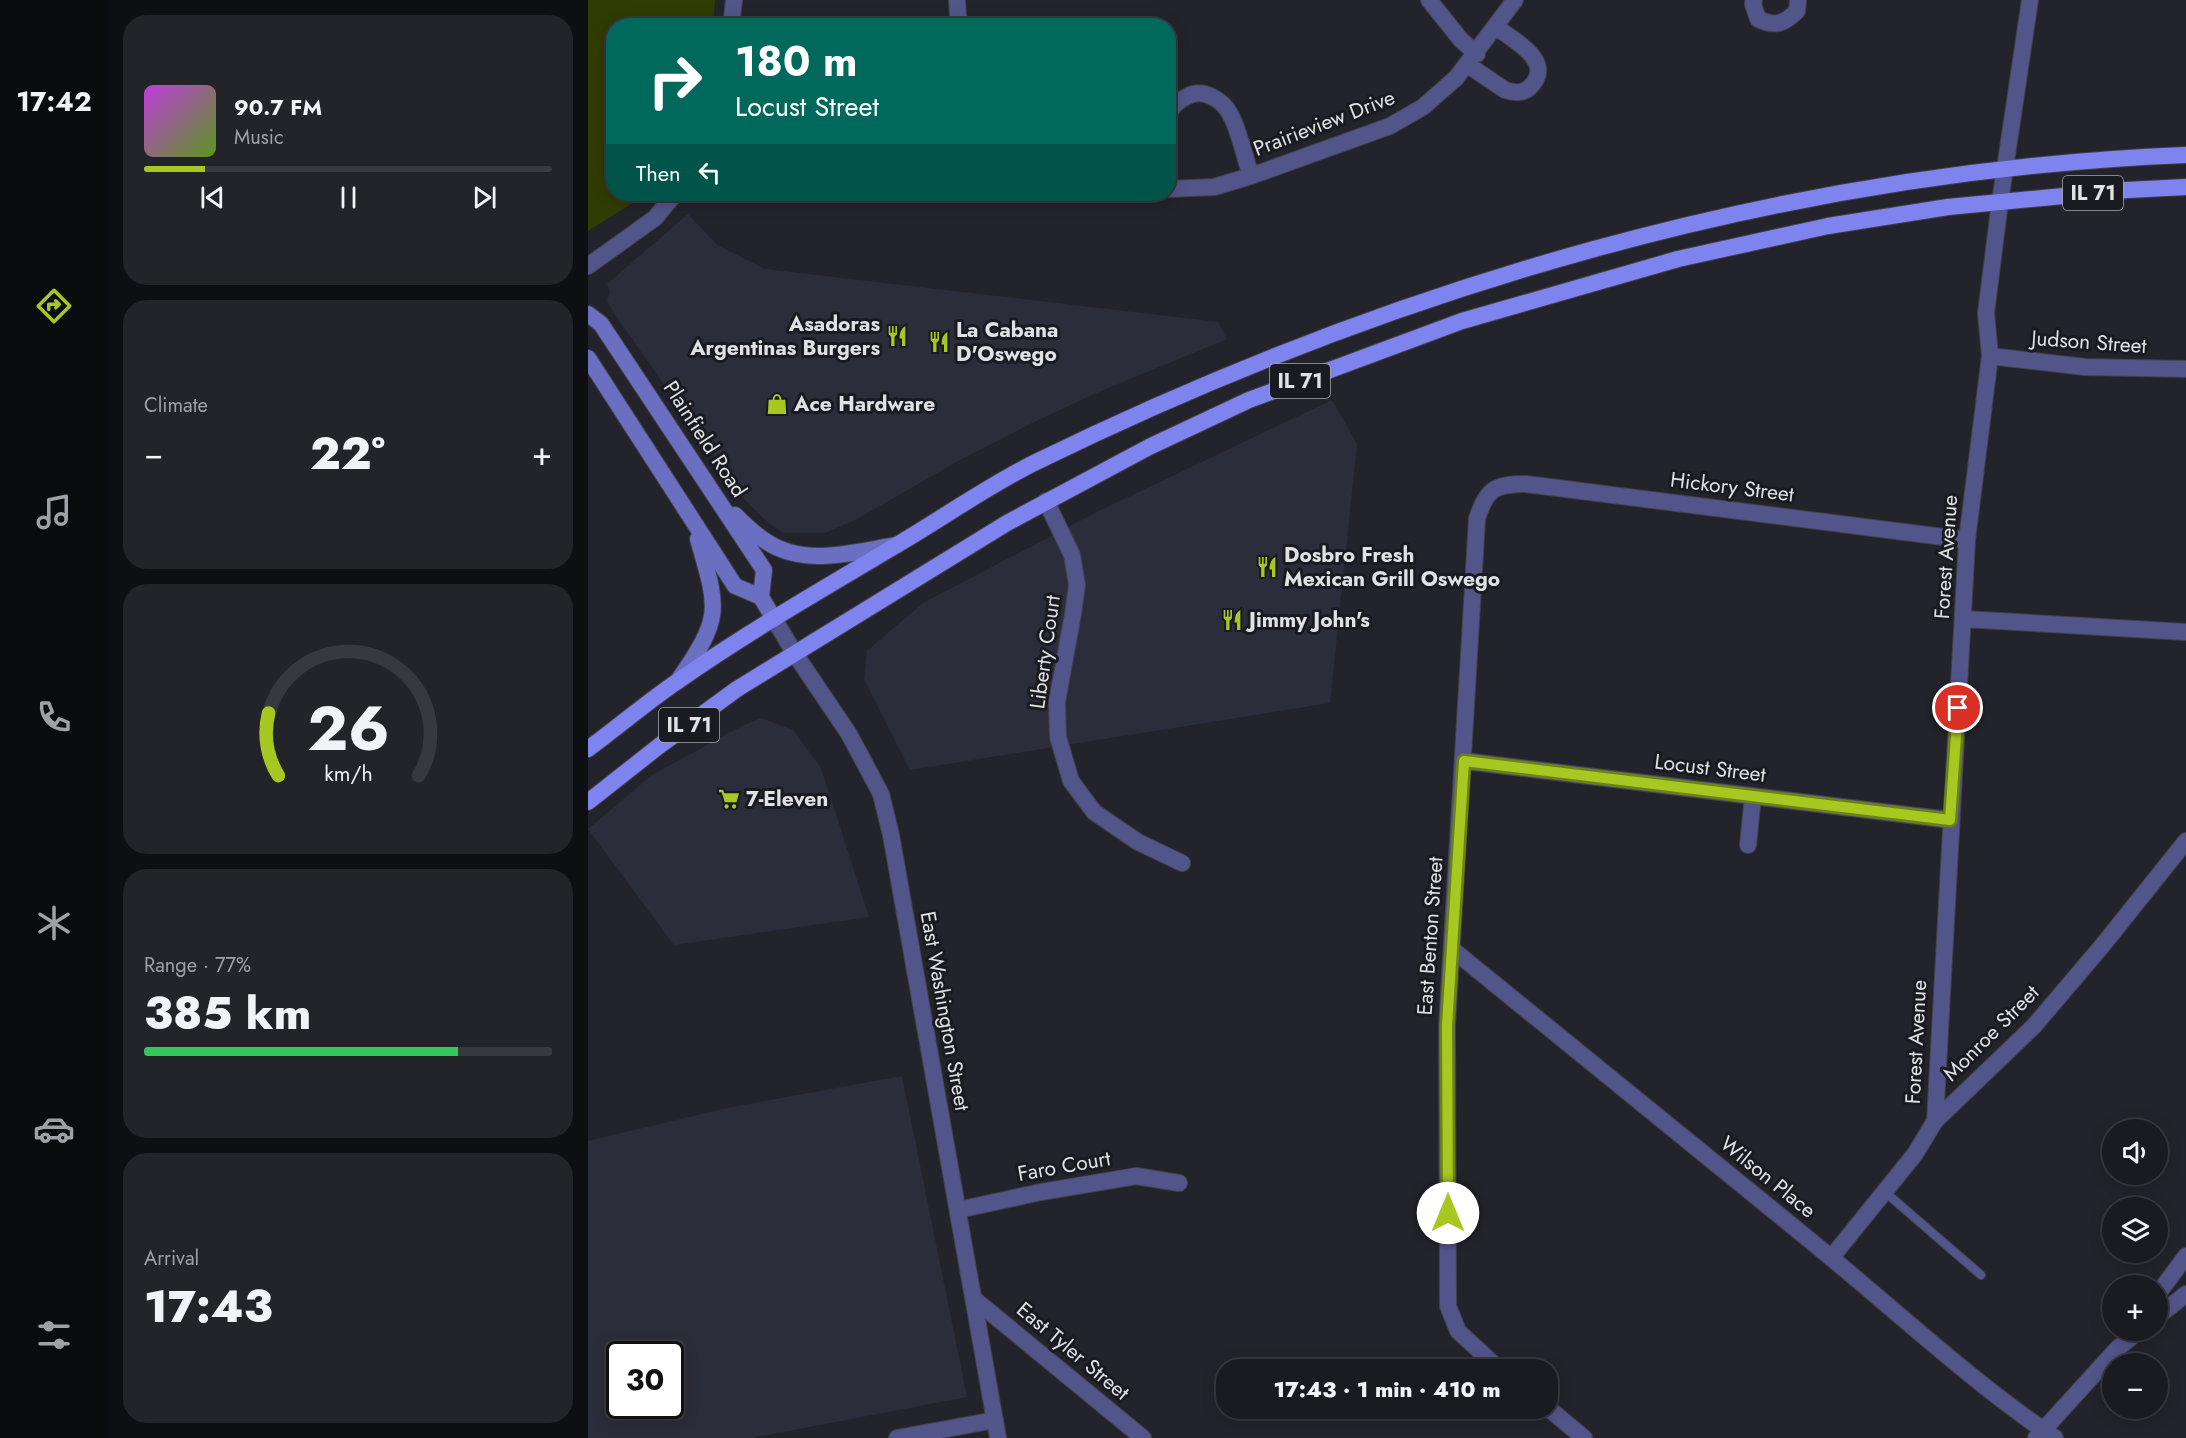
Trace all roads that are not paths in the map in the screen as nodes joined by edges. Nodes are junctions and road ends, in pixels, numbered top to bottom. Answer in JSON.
{"nodes":[{"id":1,"x":734,"y":0,"type":"edge"},
{"id":2,"x":957,"y":0,"type":"edge"},
{"id":3,"x":1429,"y":0,"type":"edge"},
{"id":4,"x":1515,"y":0,"type":"edge"},
{"id":5,"x":1754,"y":0,"type":"edge"},
{"id":6,"x":1798,"y":0,"type":"edge"},
{"id":7,"x":2030,"y":0,"type":"edge"},
{"id":8,"x":731,"y":18,"type":"edge"},
{"id":9,"x":959,"y":18,"type":"edge"},
{"id":10,"x":1496,"y":27,"type":"junction"},
{"id":11,"x":1472,"y":59,"type":"junction"},
{"id":12,"x":1176,"y":104,"type":"edge"},
{"id":13,"x":2186,"y":155,"type":"edge"},
{"id":14,"x":2005,"y":168,"type":"junction"},
{"id":15,"x":1251,"y":176,"type":"junction"},
{"id":16,"x":2186,"y":187,"type":"edge"},
{"id":17,"x":1176,"y":189,"type":"edge"},
{"id":18,"x":669,"y":201,"type":"edge"},
{"id":19,"x":2000,"y":202,"type":"junction"},
{"id":20,"x":588,"y":266,"type":"edge"},
{"id":21,"x":588,"y":314,"type":"edge"},
{"id":22,"x":1990,"y":356,"type":"junction"},
{"id":23,"x":588,"y":358,"type":"edge"},
{"id":24,"x":2186,"y":369,"type":"edge"},
{"id":25,"x":1492,"y":491,"type":"joint"},
{"id":26,"x":1046,"y":501,"type":"junction"},
{"id":27,"x":720,"y":503,"type":"junction"},
{"id":28,"x":692,"y":521,"type":"junction"},
{"id":29,"x":1967,"y":540,"type":"junction"},
{"id":30,"x":897,"y":545,"type":"junction"},
{"id":31,"x":761,"y":597,"type":"junction"},
{"id":32,"x":774,"y":619,"type":"junction"},
{"id":33,"x":1964,"y":619,"type":"junction"},
{"id":34,"x":2186,"y":632,"type":"edge"},
{"id":35,"x":795,"y":654,"type":"junction"},
{"id":36,"x":678,"y":681,"type":"junction"},
{"id":37,"x":588,"y":750,"type":"edge"},
{"id":38,"x":1464,"y":761,"type":"junction"},
{"id":39,"x":1753,"y":796,"type":"junction"},
{"id":40,"x":588,"y":802,"type":"edge"},
{"id":41,"x":1950,"y":820,"type":"junction"},
{"id":42,"x":2186,"y":841,"type":"edge"},
{"id":43,"x":1748,"y":845,"type":"dead end"},
{"id":44,"x":1182,"y":862,"type":"dead end"},
{"id":45,"x":1453,"y":950,"type":"junction"},
{"id":46,"x":1935,"y":1120,"type":"junction"},
{"id":47,"x":1179,"y":1183,"type":"dead end"},
{"id":48,"x":1885,"y":1192,"type":"junction"},
{"id":49,"x":958,"y":1210,"type":"junction"},
{"id":50,"x":2186,"y":1256,"type":"edge"},
{"id":51,"x":1831,"y":1257,"type":"junction"},
{"id":52,"x":1981,"y":1275,"type":"dead end"},
{"id":53,"x":2168,"y":1280,"type":"edge"},
{"id":54,"x":2186,"y":1294,"type":"edge"},
{"id":55,"x":974,"y":1299,"type":"junction"},
{"id":56,"x":2168,"y":1308,"type":"edge"},
{"id":57,"x":2123,"y":1341,"type":"edge"},
{"id":58,"x":2127,"y":1341,"type":"edge"},
{"id":59,"x":2118,"y":1348,"type":"junction"},
{"id":60,"x":1488,"y":1359,"type":"edge"},
{"id":61,"x":1558,"y":1416,"type":"edge"},
{"id":62,"x":995,"y":1420,"type":"junction"},
{"id":63,"x":2044,"y":1435,"type":"edge"},
{"id":64,"x":897,"y":1438,"type":"edge"},
{"id":65,"x":998,"y":1438,"type":"edge"},
{"id":66,"x":1143,"y":1438,"type":"edge"},
{"id":67,"x":1584,"y":1438,"type":"edge"}],
"edges":[{"from":1,"to":8,"type":"street"},
{"from":2,"to":9,"type":"street"},
{"from":3,"to":11,"type":"street"},
{"from":4,"to":10,"type":"street","name":"Prairieview Drive"},
{"from":5,"to":6,"type":"street"},
{"from":7,"to":14,"type":"street","name":"Forest Avenue"},
{"from":10,"to":11,"type":"street","name":"Prairieview Drive"},
{"from":10,"to":11,"type":"street"},
{"from":11,"to":15,"type":"street","name":"Prairieview Drive"},
{"from":12,"to":15,"type":"street","name":"Prairieview Drive"},
{"from":13,"to":14,"type":"main road","number":"IL 71"},
{"from":14,"to":19,"type":"street","name":"Forest Avenue"},
{"from":14,"to":30,"type":"main road","number":"IL 71"},
{"from":15,"to":17,"type":"street","name":"Prairieview Drive"},
{"from":16,"to":19,"type":"main road","number":"IL 71"},
{"from":18,"to":20,"type":"street"},
{"from":19,"to":22,"type":"street","name":"Forest Avenue"},
{"from":19,"to":26,"type":"main road","number":"IL 71"},
{"from":21,"to":27,"type":"main road","name":"Plainfield Road"},
{"from":22,"to":24,"type":"street","name":"Judson Street"},
{"from":22,"to":29,"type":"street","name":"Forest Avenue"},
{"from":23,"to":28,"type":"main road"},
{"from":25,"to":29,"type":"street","name":"Hickory Street"},
{"from":25,"to":38,"type":"street","name":"East Benton Street"},
{"from":26,"to":35,"type":"main road","number":"IL 71"},
{"from":26,"to":44,"type":"street","name":"Liberty Court"},
{"from":27,"to":30,"type":"main road"},
{"from":27,"to":31,"type":"main road","name":"Plainfield Road"},
{"from":28,"to":31,"type":"main road"},
{"from":28,"to":36,"type":"main road"},
{"from":29,"to":33,"type":"street","name":"Forest Avenue"},
{"from":30,"to":32,"type":"main road","number":"IL 71"},
{"from":31,"to":32,"type":"main road"},
{"from":32,"to":35,"type":"street","name":"East Washington Street"},
{"from":32,"to":36,"type":"main road","number":"IL 71"},
{"from":33,"to":34,"type":"street"},
{"from":33,"to":41,"type":"street","name":"Forest Avenue"},
{"from":35,"to":40,"type":"main road","number":"IL 71"},
{"from":35,"to":49,"type":"street","name":"East Washington Street"},
{"from":36,"to":37,"type":"main road","number":"IL 71"},
{"from":38,"to":39,"type":"street","name":"Locust Street"},
{"from":38,"to":45,"type":"street","name":"East Benton Street"},
{"from":39,"to":41,"type":"street","name":"Locust Street"},
{"from":39,"to":43,"type":"street"},
{"from":41,"to":46,"type":"street","name":"Forest Avenue"},
{"from":42,"to":46,"type":"street","name":"Monroe Street"},
{"from":45,"to":51,"type":"street","name":"Wilson Place"},
{"from":45,"to":60,"type":"street","name":"East Benton Street"},
{"from":46,"to":48,"type":"street","name":"Monroe Street"},
{"from":47,"to":49,"type":"street","name":"Faro Court"},
{"from":48,"to":51,"type":"street","name":"Monroe Street"},
{"from":48,"to":52,"type":"lane"},
{"from":49,"to":55,"type":"street","name":"East Washington Street"},
{"from":50,"to":53,"type":"street"},
{"from":51,"to":63,"type":"street","name":"Wilson Place"},
{"from":54,"to":56,"type":"street"},
{"from":55,"to":62,"type":"street","name":"East Washington Street"},
{"from":55,"to":66,"type":"street","name":"East Tyler Street"},
{"from":57,"to":59,"type":"street"},
{"from":58,"to":59,"type":"street"},
{"from":59,"to":63,"type":"street"},
{"from":61,"to":67,"type":"street"},
{"from":62,"to":64,"type":"street"},
{"from":62,"to":65,"type":"street","name":"East Washington Street"}]}
